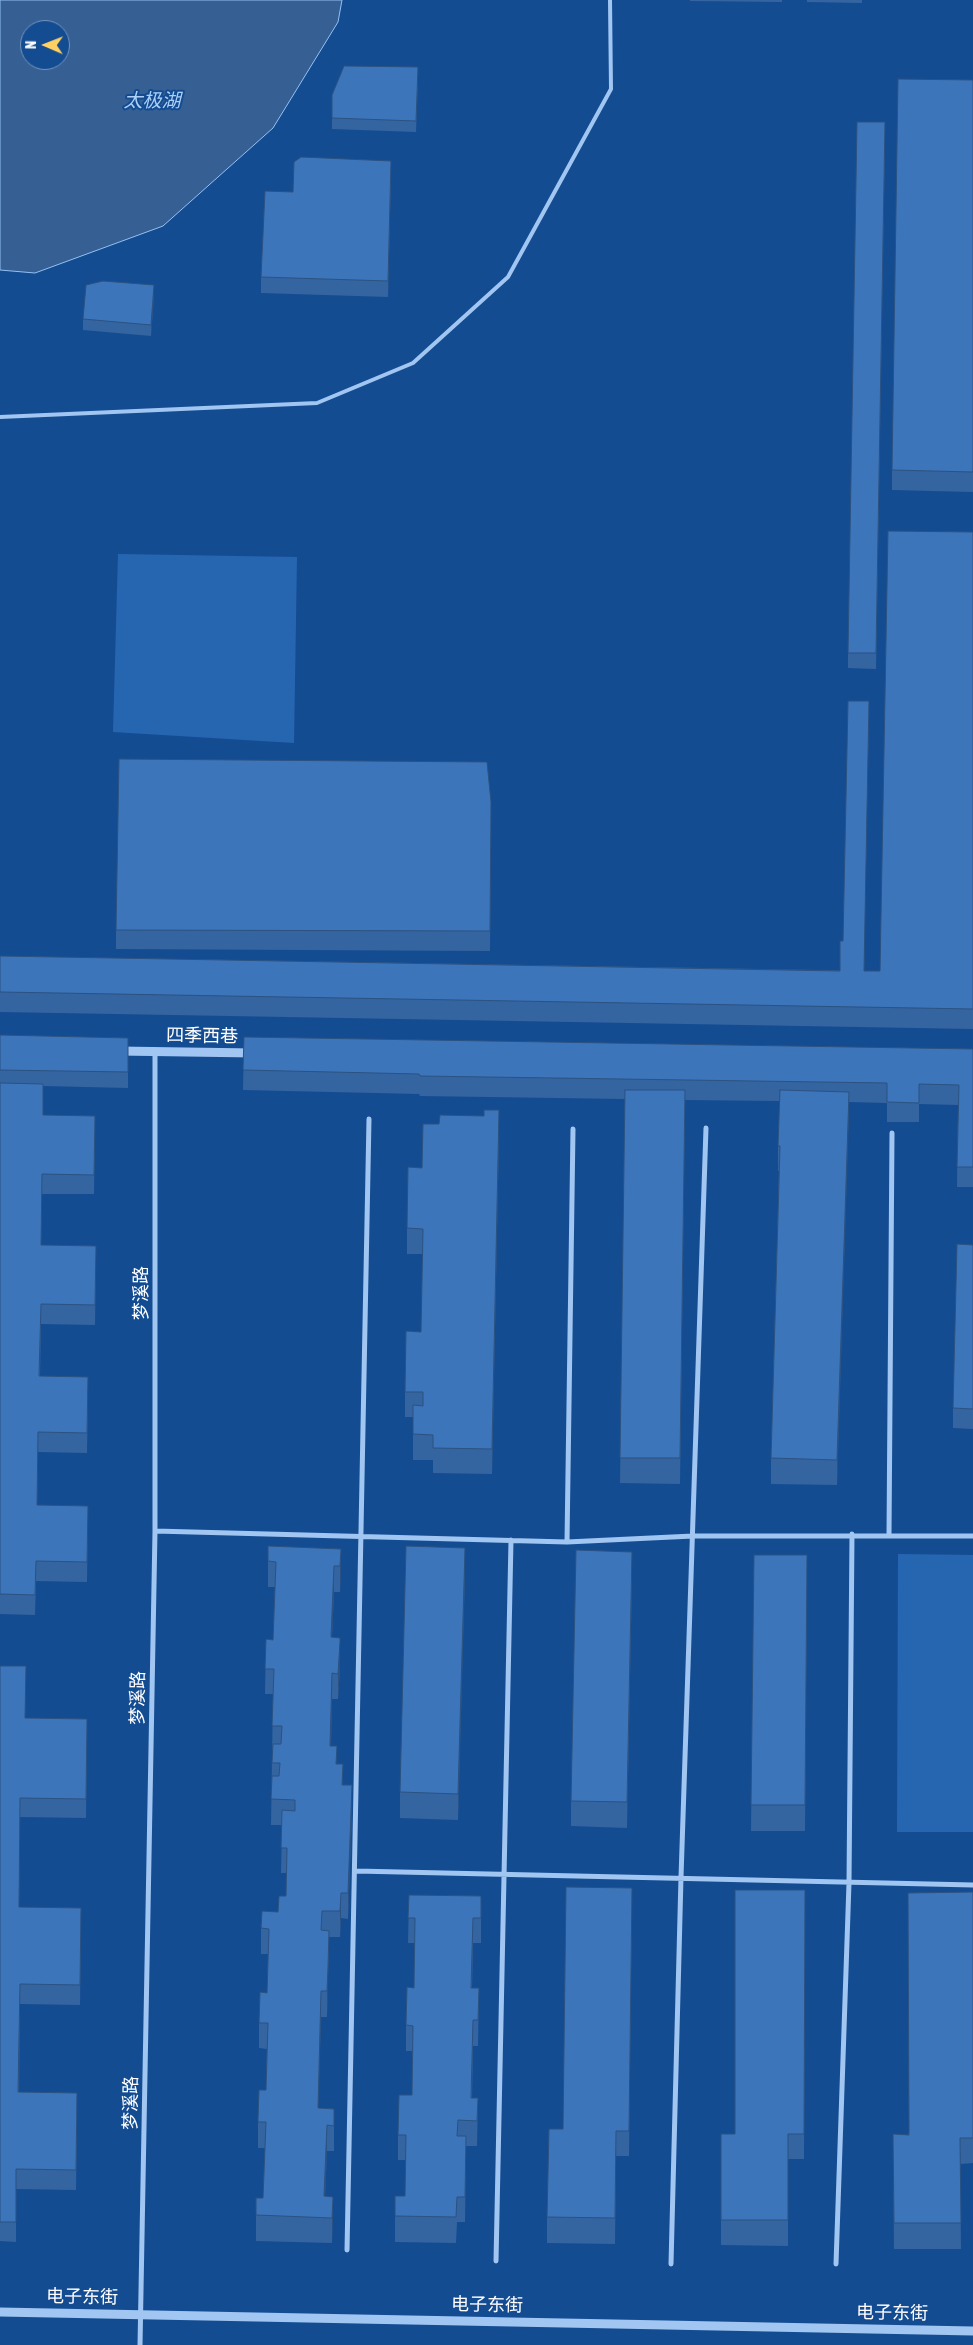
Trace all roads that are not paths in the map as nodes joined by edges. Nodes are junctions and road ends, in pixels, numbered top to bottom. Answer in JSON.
{"nodes":[{"id":1,"x":610,"y":0,"type":"edge"},
{"id":2,"x":0,"y":417,"type":"edge"},
{"id":3,"x":107,"y":1050,"type":"edge"},
{"id":4,"x":155,"y":1052,"type":"junction"},
{"id":5,"x":265,"y":1054,"type":"edge"},
{"id":6,"x":369,"y":1119,"type":"dead end"},
{"id":7,"x":706,"y":1128,"type":"dead end"},
{"id":8,"x":573,"y":1129,"type":"dead end"},
{"id":9,"x":892,"y":1133,"type":"edge"},
{"id":10,"x":155,"y":1531,"type":"junction"},
{"id":11,"x":852,"y":1534,"type":"junction"},
{"id":12,"x":889,"y":1535,"type":"junction"},
{"id":13,"x":693,"y":1536,"type":"junction"},
{"id":14,"x":973,"y":1536,"type":"edge"},
{"id":15,"x":360,"y":1537,"type":"junction"},
{"id":16,"x":512,"y":1540,"type":"junction"},
{"id":17,"x":567,"y":1542,"type":"junction"},
{"id":18,"x":356,"y":1871,"type":"junction"},
{"id":19,"x":504,"y":1873,"type":"junction"},
{"id":20,"x":681,"y":1877,"type":"junction"},
{"id":21,"x":849,"y":1883,"type":"junction"},
{"id":22,"x":973,"y":1885,"type":"edge"},
{"id":23,"x":347,"y":2250,"type":"dead end"},
{"id":24,"x":496,"y":2261,"type":"dead end"},
{"id":25,"x":672,"y":2264,"type":"dead end"},
{"id":26,"x":836,"y":2264,"type":"dead end"},
{"id":27,"x":0,"y":2312,"type":"edge"},
{"id":28,"x":141,"y":2314,"type":"junction"},
{"id":29,"x":973,"y":2331,"type":"edge"},
{"id":30,"x":140,"y":2345,"type":"edge"}],
"edges":[{"from":1,"to":2,"type":"lane"},
{"from":3,"to":4,"type":"street","name":"四季西巷"},
{"from":4,"to":5,"type":"street","name":"四季西巷"},
{"from":4,"to":10,"type":"street","name":"梦溪路"},
{"from":6,"to":15,"type":"street"},
{"from":7,"to":13,"type":"street"},
{"from":8,"to":17,"type":"street"},
{"from":9,"to":12,"type":"street"},
{"from":10,"to":15,"type":"street"},
{"from":10,"to":28,"type":"street","name":"梦溪路"},
{"from":11,"to":12,"type":"street"},
{"from":11,"to":13,"type":"street"},
{"from":11,"to":21,"type":"street"},
{"from":12,"to":14,"type":"street"},
{"from":13,"to":17,"type":"street"},
{"from":13,"to":20,"type":"street"},
{"from":15,"to":16,"type":"street"},
{"from":15,"to":18,"type":"street"},
{"from":16,"to":17,"type":"street"},
{"from":16,"to":19,"type":"street"},
{"from":18,"to":19,"type":"street"},
{"from":18,"to":23,"type":"street"},
{"from":19,"to":20,"type":"street"},
{"from":19,"to":24,"type":"street"},
{"from":20,"to":21,"type":"street"},
{"from":20,"to":25,"type":"street"},
{"from":21,"to":22,"type":"street"},
{"from":21,"to":26,"type":"street"},
{"from":27,"to":28,"type":"street","name":"电子东街"},
{"from":28,"to":29,"type":"street","name":"电子东街"},
{"from":28,"to":30,"type":"street","name":"梦溪路"}]}
